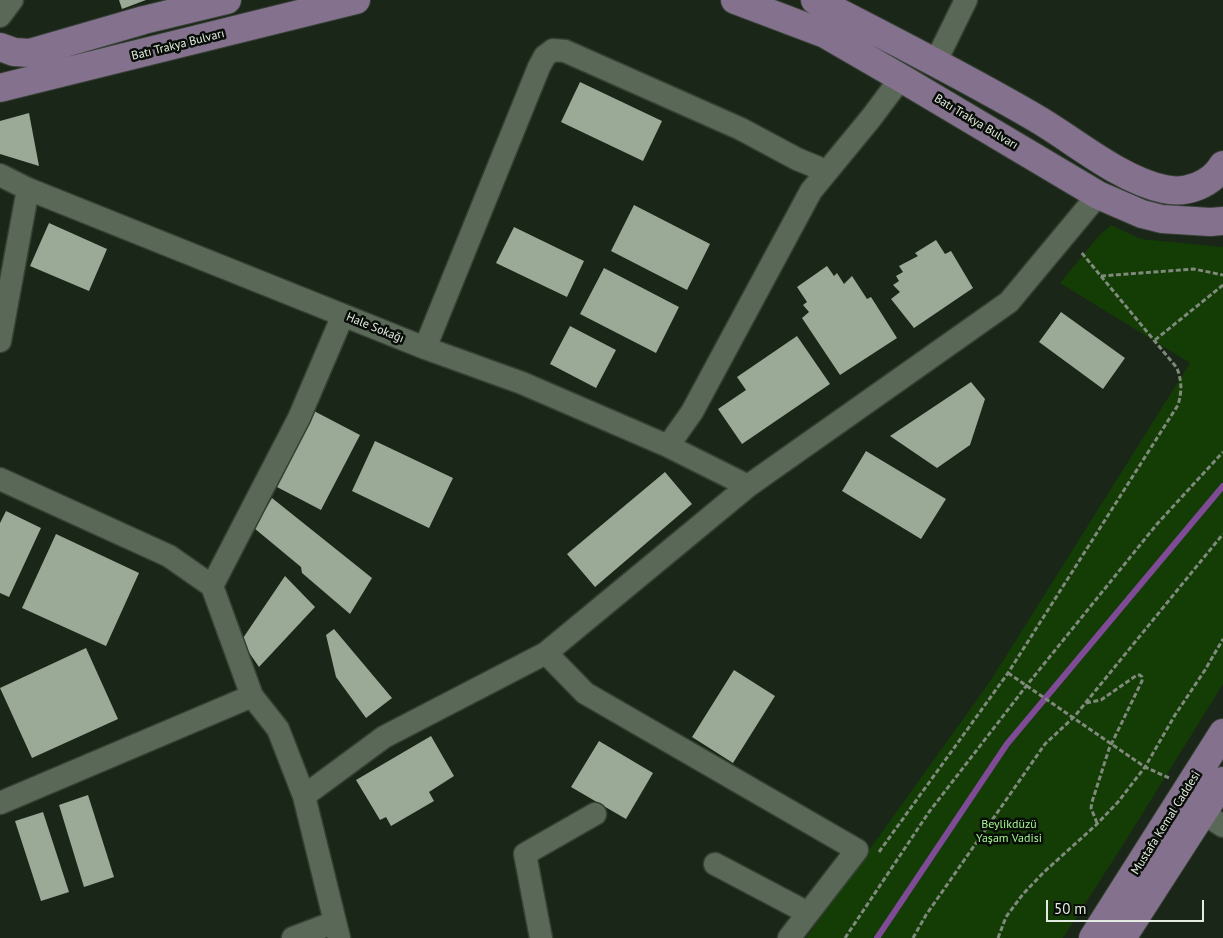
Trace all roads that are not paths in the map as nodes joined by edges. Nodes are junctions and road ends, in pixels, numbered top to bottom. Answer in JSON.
{"nodes":[{"id":1,"x":12,"y":0,"type":"edge"},
{"id":2,"x":227,"y":0,"type":"edge"},
{"id":3,"x":356,"y":0,"type":"edge"},
{"id":4,"x":735,"y":0,"type":"edge"},
{"id":5,"x":815,"y":0,"type":"edge"},
{"id":6,"x":966,"y":0,"type":"edge"},
{"id":7,"x":0,"y":16,"type":"edge"},
{"id":8,"x":0,"y":47,"type":"edge"},
{"id":9,"x":0,"y":58,"type":"edge"},
{"id":10,"x":934,"y":63,"type":"junction"},
{"id":11,"x":0,"y":77,"type":"edge"},
{"id":12,"x":901,"y":78,"type":"junction"},
{"id":13,"x":0,"y":88,"type":"edge"},
{"id":14,"x":1223,"y":165,"type":"edge"},
{"id":15,"x":826,"y":171,"type":"junction"},
{"id":16,"x":0,"y":175,"type":"edge"},
{"id":17,"x":28,"y":188,"type":"junction"},
{"id":18,"x":1098,"y":195,"type":"junction"},
{"id":19,"x":1223,"y":221,"type":"edge"},
{"id":20,"x":343,"y":315,"type":"junction"},
{"id":21,"x":0,"y":341,"type":"edge"},
{"id":22,"x":425,"y":348,"type":"junction"},
{"id":23,"x":668,"y":446,"type":"junction"},
{"id":24,"x":0,"y":479,"type":"edge"},
{"id":25,"x":748,"y":486,"type":"junction"},
{"id":26,"x":212,"y":586,"type":"junction"},
{"id":27,"x":546,"y":653,"type":"junction"},
{"id":28,"x":252,"y":696,"type":"junction"},
{"id":29,"x":1223,"y":733,"type":"edge"},
{"id":30,"x":1223,"y":781,"type":"edge"},
{"id":31,"x":304,"y":796,"type":"junction"},
{"id":32,"x":0,"y":803,"type":"edge"},
{"id":33,"x":595,"y":814,"type":"dead end"},
{"id":34,"x":1213,"y":819,"type":"edge"},
{"id":35,"x":714,"y":864,"type":"dead end"},
{"id":36,"x":808,"y":913,"type":"junction"},
{"id":37,"x":337,"y":930,"type":"edge"},
{"id":38,"x":293,"y":938,"type":"edge"},
{"id":39,"x":541,"y":938,"type":"edge"},
{"id":40,"x":789,"y":938,"type":"edge"},
{"id":41,"x":1093,"y":938,"type":"edge"},
{"id":42,"x":1122,"y":938,"type":"edge"}],
"edges":[{"from":1,"to":7,"type":"street"},
{"from":2,"to":8,"type":"main road"},
{"from":3,"to":13,"type":"main road","name":"Batı Trakya Bulvarı"},
{"from":4,"to":12,"type":"main road","name":"Batı Trakya Bulvarı"},
{"from":5,"to":10,"type":"main road"},
{"from":6,"to":10,"type":"street"},
{"from":9,"to":11,"type":"main road"},
{"from":10,"to":14,"type":"main road"},
{"from":12,"to":15,"type":"street"},
{"from":12,"to":18,"type":"main road","name":"Batı Trakya Bulvarı"},
{"from":15,"to":22,"type":"street"},
{"from":15,"to":23,"type":"street"},
{"from":16,"to":17,"type":"street","name":"Hale Sokağı"},
{"from":17,"to":20,"type":"street","name":"Hale Sokağı"},
{"from":17,"to":21,"type":"street"},
{"from":18,"to":19,"type":"main road","name":"Batı Trakya Bulvarı"},
{"from":18,"to":25,"type":"street"},
{"from":20,"to":22,"type":"street","name":"Hale Sokağı"},
{"from":20,"to":26,"type":"street"},
{"from":22,"to":23,"type":"street","name":"Hale Sokağı"},
{"from":23,"to":25,"type":"street","name":"Hale Sokağı"},
{"from":24,"to":26,"type":"street"},
{"from":25,"to":27,"type":"street"},
{"from":26,"to":28,"type":"street"},
{"from":27,"to":31,"type":"street"},
{"from":27,"to":36,"type":"street"},
{"from":28,"to":31,"type":"street"},
{"from":28,"to":32,"type":"street"},
{"from":29,"to":41,"type":"main road","name":"Mustafa Kemal Caddesi"},
{"from":30,"to":34,"type":"main road","name":"Mustafa Kemal Caddesi"},
{"from":31,"to":37,"type":"street"},
{"from":33,"to":39,"type":"street"},
{"from":34,"to":42,"type":"main road","name":"Mustafa Kemal Caddesi"},
{"from":35,"to":36,"type":"street"},
{"from":36,"to":40,"type":"street"},
{"from":37,"to":38,"type":"street"}]}
